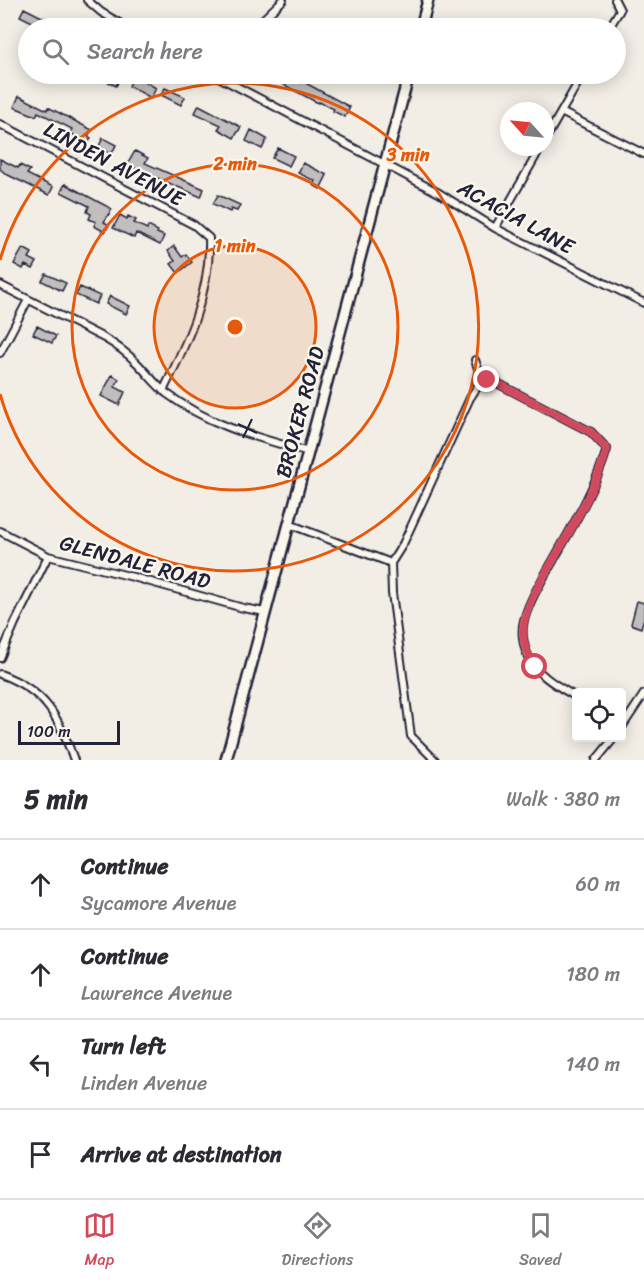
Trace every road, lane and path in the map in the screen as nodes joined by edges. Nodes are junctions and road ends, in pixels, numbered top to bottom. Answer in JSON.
{"nodes":[{"id":1,"x":87,"y":0,"type":"edge"},
{"id":2,"x":283,"y":0,"type":"edge"},
{"id":3,"x":428,"y":0,"type":"edge"},
{"id":4,"x":615,"y":0,"type":"edge"},
{"id":5,"x":110,"y":18,"type":"edge"},
{"id":6,"x":264,"y":18,"type":"edge"},
{"id":7,"x":424,"y":18,"type":"edge"},
{"id":8,"x":615,"y":18,"type":"edge"},
{"id":9,"x":232,"y":84,"type":"edge"},
{"id":10,"x":406,"y":84,"type":"edge"},
{"id":11,"x":577,"y":84,"type":"edge"},
{"id":12,"x":561,"y":112,"type":"junction"},
{"id":13,"x":0,"y":124,"type":"edge"},
{"id":14,"x":554,"y":124,"type":"edge"},
{"id":15,"x":644,"y":154,"type":"edge"},
{"id":16,"x":536,"y":156,"type":"edge"},
{"id":17,"x":386,"y":165,"type":"junction"},
{"id":18,"x":495,"y":228,"type":"junction"},
{"id":19,"x":0,"y":285,"type":"edge"},
{"id":20,"x":28,"y":300,"type":"junction"},
{"id":21,"x":644,"y":303,"type":"edge"},
{"id":22,"x":0,"y":353,"type":"edge"},
{"id":23,"x":475,"y":360,"type":"dead end"},
{"id":24,"x":482,"y":380,"type":"junction"},
{"id":25,"x":164,"y":391,"type":"junction"},
{"id":26,"x":308,"y":452,"type":"junction"},
{"id":27,"x":289,"y":524,"type":"junction"},
{"id":28,"x":0,"y":531,"type":"edge"},
{"id":29,"x":48,"y":556,"type":"junction"},
{"id":30,"x":391,"y":563,"type":"junction"},
{"id":31,"x":265,"y":612,"type":"junction"},
{"id":32,"x":0,"y":658,"type":"edge"},
{"id":33,"x":0,"y":674,"type":"edge"},
{"id":34,"x":644,"y":694,"type":"edge"},
{"id":35,"x":572,"y":695,"type":"edge"},
{"id":36,"x":626,"y":720,"type":"edge"},
{"id":37,"x":611,"y":742,"type":"edge"},
{"id":38,"x":74,"y":760,"type":"edge"},
{"id":39,"x":226,"y":760,"type":"edge"},
{"id":40,"x":435,"y":760,"type":"edge"},
{"id":41,"x":596,"y":760,"type":"edge"}],
"edges":[{"from":1,"to":5,"type":"street"},
{"from":2,"to":6,"type":"street"},
{"from":3,"to":7,"type":"street"},
{"from":4,"to":8,"type":"street"},
{"from":9,"to":17,"type":"street","name":"ACACIA LANE"},
{"from":10,"to":17,"type":"street","name":"BROKER ROAD"},
{"from":11,"to":12,"type":"street"},
{"from":12,"to":14,"type":"street"},
{"from":12,"to":15,"type":"street"},
{"from":13,"to":25,"type":"street","name":"LINDEN AVENUE"},
{"from":16,"to":18,"type":"street"},
{"from":17,"to":18,"type":"street","name":"ACACIA LANE"},
{"from":17,"to":26,"type":"street","name":"BROKER ROAD"},
{"from":18,"to":21,"type":"street","name":"ACACIA LANE"},
{"from":19,"to":20,"type":"street"},
{"from":20,"to":22,"type":"street"},
{"from":20,"to":25,"type":"street"},
{"from":23,"to":24,"type":"street"},
{"from":24,"to":30,"type":"street"},
{"from":24,"to":35,"type":"street"},
{"from":25,"to":26,"type":"street"},
{"from":26,"to":27,"type":"street","name":"BROKER ROAD"},
{"from":27,"to":30,"type":"street"},
{"from":27,"to":31,"type":"street","name":"BROKER ROAD"},
{"from":28,"to":29,"type":"street","name":"GLENDALE ROAD"},
{"from":29,"to":31,"type":"street","name":"GLENDALE ROAD"},
{"from":29,"to":32,"type":"street"},
{"from":30,"to":40,"type":"street"},
{"from":31,"to":39,"type":"street","name":"BROKER ROAD"},
{"from":33,"to":38,"type":"street"},
{"from":34,"to":36,"type":"street"},
{"from":37,"to":41,"type":"street"}]}
